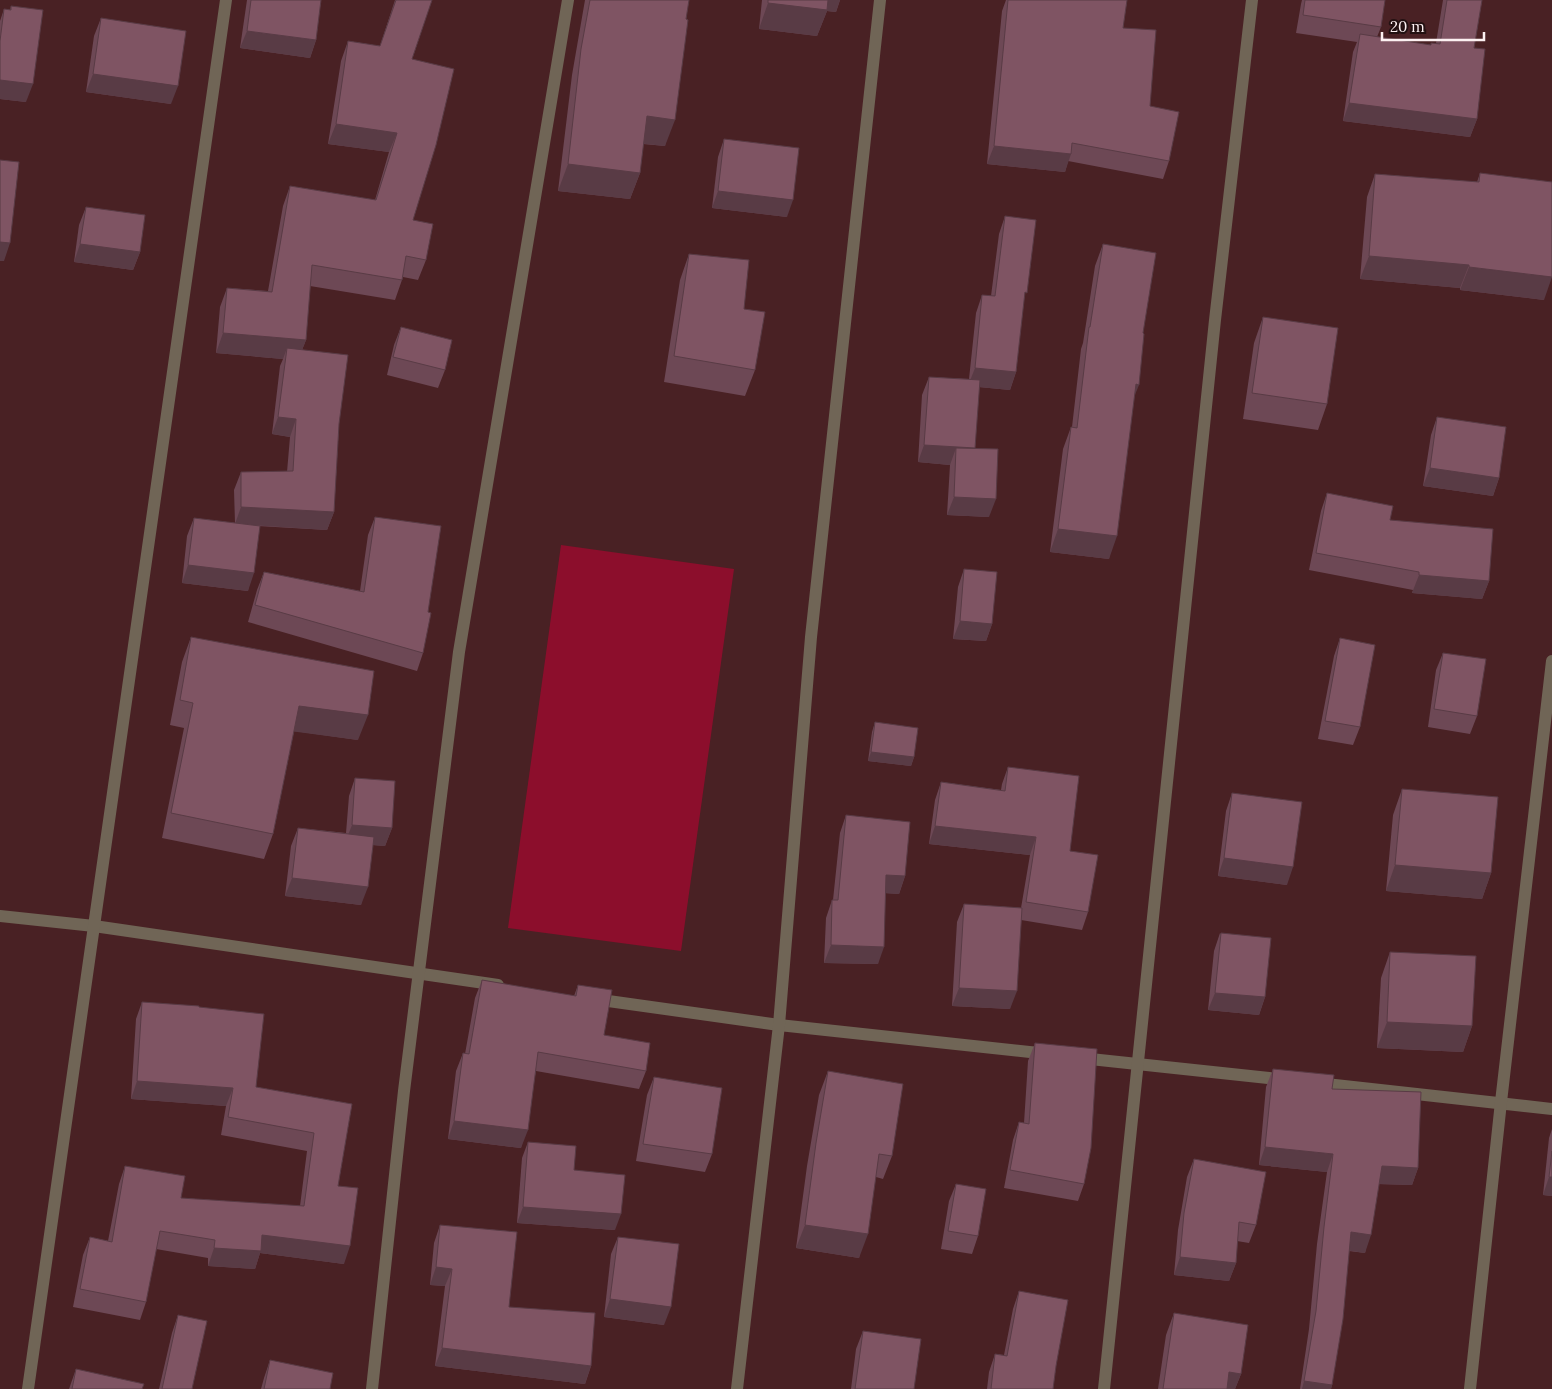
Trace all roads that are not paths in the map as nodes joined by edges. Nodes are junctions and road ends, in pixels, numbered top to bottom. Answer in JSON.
{"nodes":[{"id":1,"x":226,"y":0,"type":"edge"},
{"id":2,"x":568,"y":0,"type":"edge"},
{"id":3,"x":880,"y":0,"type":"edge"},
{"id":4,"x":1252,"y":0,"type":"edge"},
{"id":5,"x":1552,"y":661,"type":"edge"},
{"id":6,"x":0,"y":916,"type":"edge"},
{"id":7,"x":94,"y":926,"type":"junction"},
{"id":8,"x":419,"y":974,"type":"junction"},
{"id":9,"x":507,"y":986,"type":"edge"},
{"id":10,"x":584,"y":997,"type":"edge"},
{"id":11,"x":779,"y":1025,"type":"junction"},
{"id":12,"x":1139,"y":1064,"type":"junction"},
{"id":13,"x":1501,"y":1102,"type":"junction"},
{"id":14,"x":1552,"y":1109,"type":"edge"},
{"id":15,"x":28,"y":1389,"type":"edge"},
{"id":16,"x":372,"y":1389,"type":"edge"},
{"id":17,"x":737,"y":1389,"type":"edge"},
{"id":18,"x":1104,"y":1389,"type":"edge"},
{"id":19,"x":1470,"y":1389,"type":"edge"}],
"edges":[{"from":1,"to":7,"type":"street"},
{"from":2,"to":8,"type":"street"},
{"from":3,"to":11,"type":"street"},
{"from":4,"to":12,"type":"street"},
{"from":5,"to":13,"type":"street"},
{"from":6,"to":7,"type":"street"},
{"from":7,"to":8,"type":"street"},
{"from":7,"to":15,"type":"street"},
{"from":8,"to":9,"type":"street"},
{"from":8,"to":16,"type":"street"},
{"from":10,"to":11,"type":"street"},
{"from":11,"to":12,"type":"street"},
{"from":11,"to":17,"type":"street"},
{"from":12,"to":13,"type":"street"},
{"from":12,"to":18,"type":"street"},
{"from":13,"to":14,"type":"street"},
{"from":13,"to":19,"type":"street"}]}
